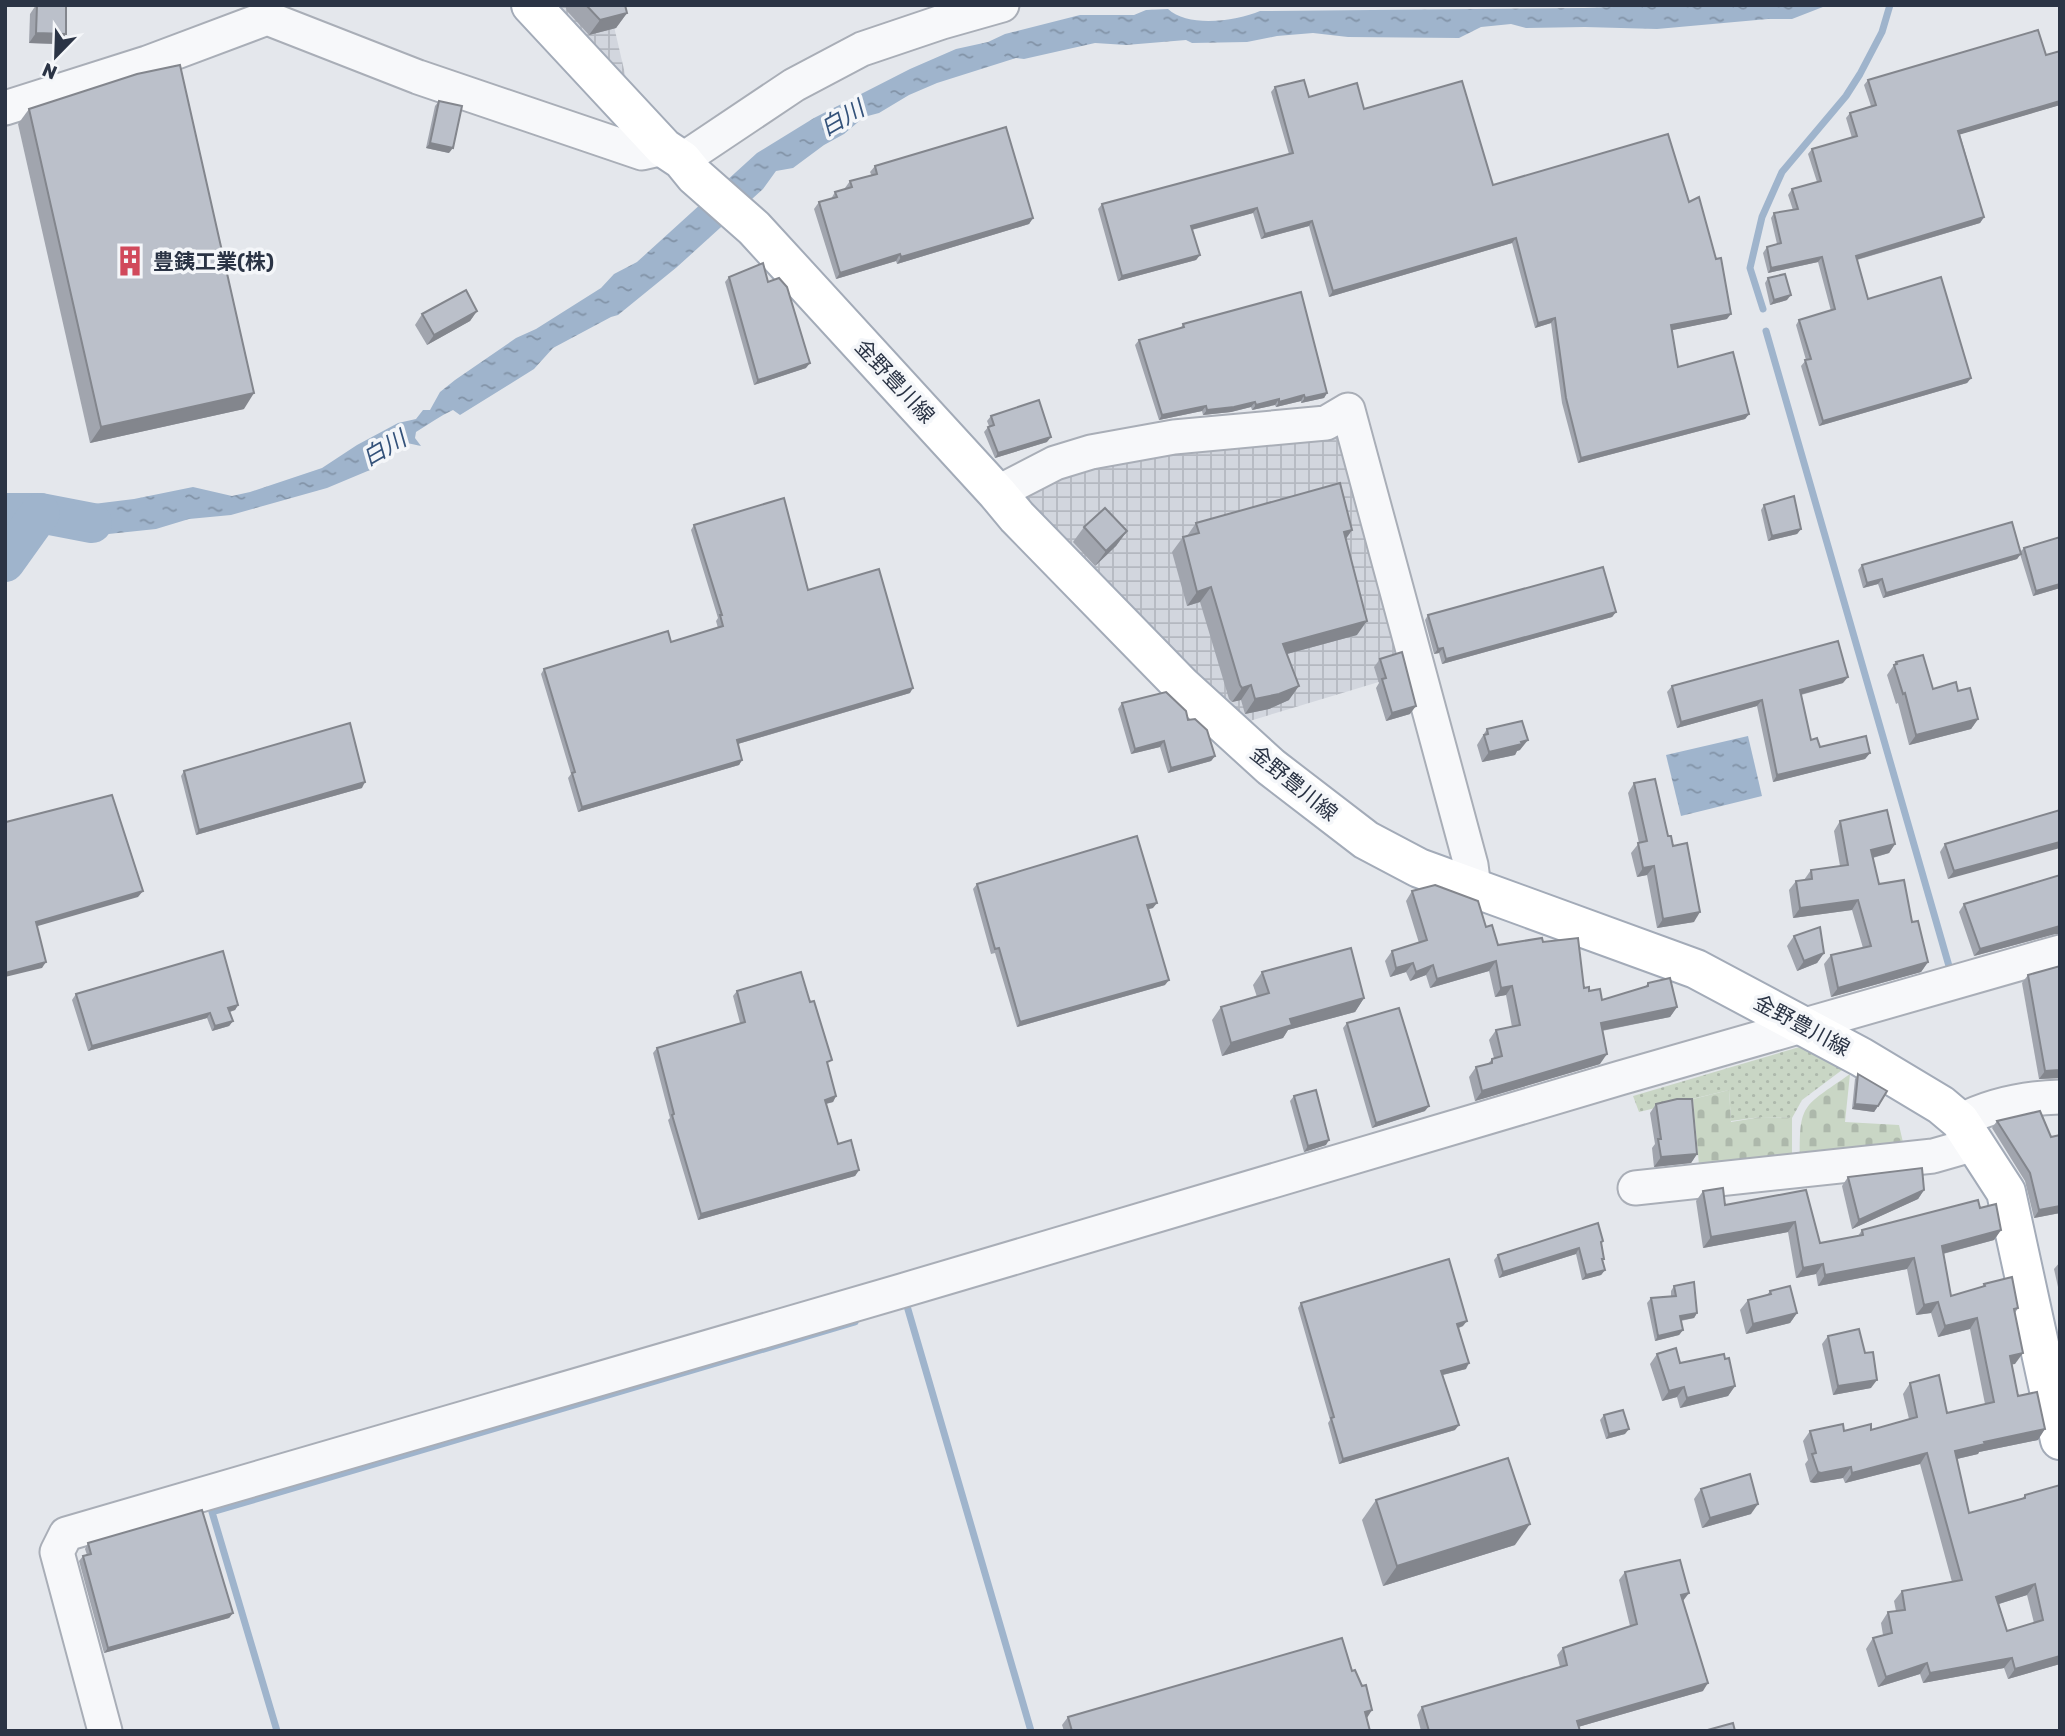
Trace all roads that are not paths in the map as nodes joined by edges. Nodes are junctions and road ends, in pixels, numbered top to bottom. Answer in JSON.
{"nodes":[{"id":1,"x":531,"y":5,"type":"edge"},
{"id":2,"x":1002,"y":5,"type":"edge"},
{"id":3,"x":5,"y":108,"type":"edge"},
{"id":4,"x":680,"y":161,"type":"junction"},
{"id":5,"x":997,"y":493,"type":"junction"},
{"id":6,"x":1474,"y":888,"type":"junction"},
{"id":7,"x":2060,"y":953,"type":"edge"},
{"id":8,"x":1807,"y":1026,"type":"junction"},
{"id":9,"x":2060,"y":1097,"type":"edge"},
{"id":10,"x":1968,"y":1132,"type":"junction"},
{"id":11,"x":1635,"y":1188,"type":"dead end"},
{"id":12,"x":2060,"y":1440,"type":"edge"},
{"id":13,"x":105,"y":1731,"type":"edge"}],
"edges":[{"from":1,"to":4,"type":"main road","name":"金野豊川線"},
{"from":2,"to":4,"type":"street"},
{"from":3,"to":4,"type":"street"},
{"from":4,"to":5,"type":"main road","name":"金野豊川線"},
{"from":5,"to":6,"type":"main road","name":"金野豊川線"},
{"from":5,"to":6,"type":"street"},
{"from":6,"to":8,"type":"main road","name":"金野豊川線"},
{"from":7,"to":8,"type":"street"},
{"from":8,"to":10,"type":"main road","name":"金野豊川線"},
{"from":8,"to":13,"type":"street"},
{"from":9,"to":10,"type":"street"},
{"from":10,"to":11,"type":"street"},
{"from":10,"to":12,"type":"main road","name":"金野豊川線"}]}
